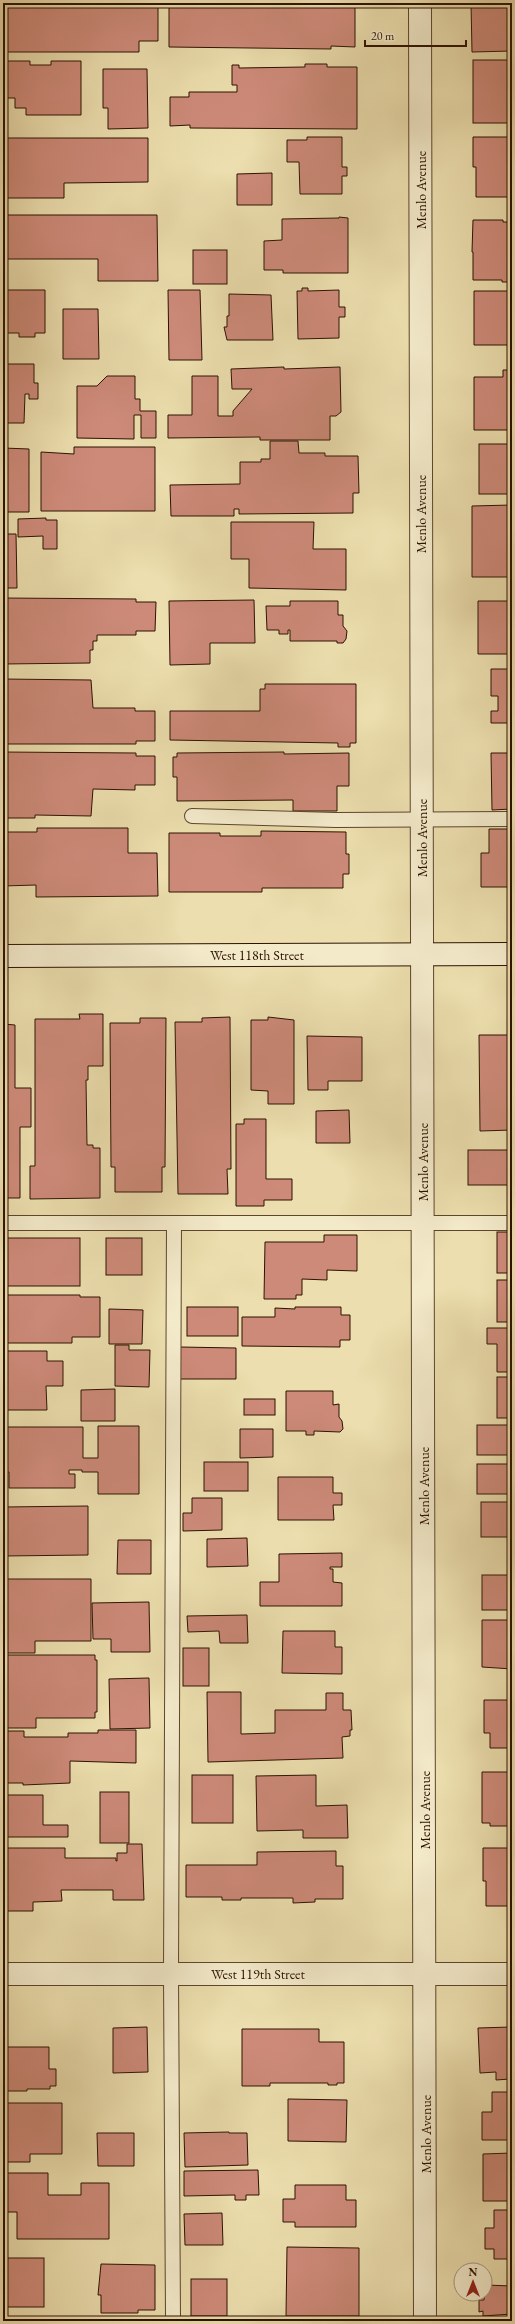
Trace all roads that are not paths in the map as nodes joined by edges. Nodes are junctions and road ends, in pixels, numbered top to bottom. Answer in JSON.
{"nodes":[{"id":1,"x":420,"y":3,"type":"edge"},
{"id":2,"x":192,"y":816,"type":"dead end"},
{"id":3,"x":512,"y":819,"type":"edge"},
{"id":4,"x":422,"y":820,"type":"junction"},
{"id":5,"x":422,"y":954,"type":"junction"},
{"id":6,"x":512,"y":954,"type":"edge"},
{"id":7,"x":3,"y":956,"type":"edge"},
{"id":8,"x":3,"y":1223,"type":"edge"},
{"id":9,"x":174,"y":1223,"type":"junction"},
{"id":10,"x":423,"y":1223,"type":"junction"},
{"id":11,"x":512,"y":1223,"type":"edge"},
{"id":12,"x":3,"y":1974,"type":"edge"},
{"id":13,"x":171,"y":1974,"type":"junction"},
{"id":14,"x":426,"y":1974,"type":"junction"},
{"id":15,"x":512,"y":1974,"type":"edge"},
{"id":16,"x":173,"y":2321,"type":"edge"},
{"id":17,"x":425,"y":2321,"type":"edge"}],
"edges":[{"from":1,"to":4,"type":"street","name":"Menlo Avenue"},
{"from":2,"to":4,"type":"lane"},
{"from":3,"to":4,"type":"lane"},
{"from":4,"to":5,"type":"street","name":"Menlo Avenue"},
{"from":5,"to":6,"type":"street","name":"West 118th Street"},
{"from":5,"to":7,"type":"street","name":"West 118th Street"},
{"from":5,"to":10,"type":"street","name":"Menlo Avenue"},
{"from":8,"to":9,"type":"lane"},
{"from":9,"to":10,"type":"lane"},
{"from":9,"to":13,"type":"lane"},
{"from":10,"to":11,"type":"lane"},
{"from":10,"to":14,"type":"street","name":"Menlo Avenue"},
{"from":12,"to":13,"type":"street","name":"West 119th Street"},
{"from":13,"to":14,"type":"street","name":"West 119th Street"},
{"from":13,"to":16,"type":"lane"},
{"from":14,"to":15,"type":"street","name":"West 119th Street"},
{"from":14,"to":17,"type":"street","name":"Menlo Avenue"}]}
